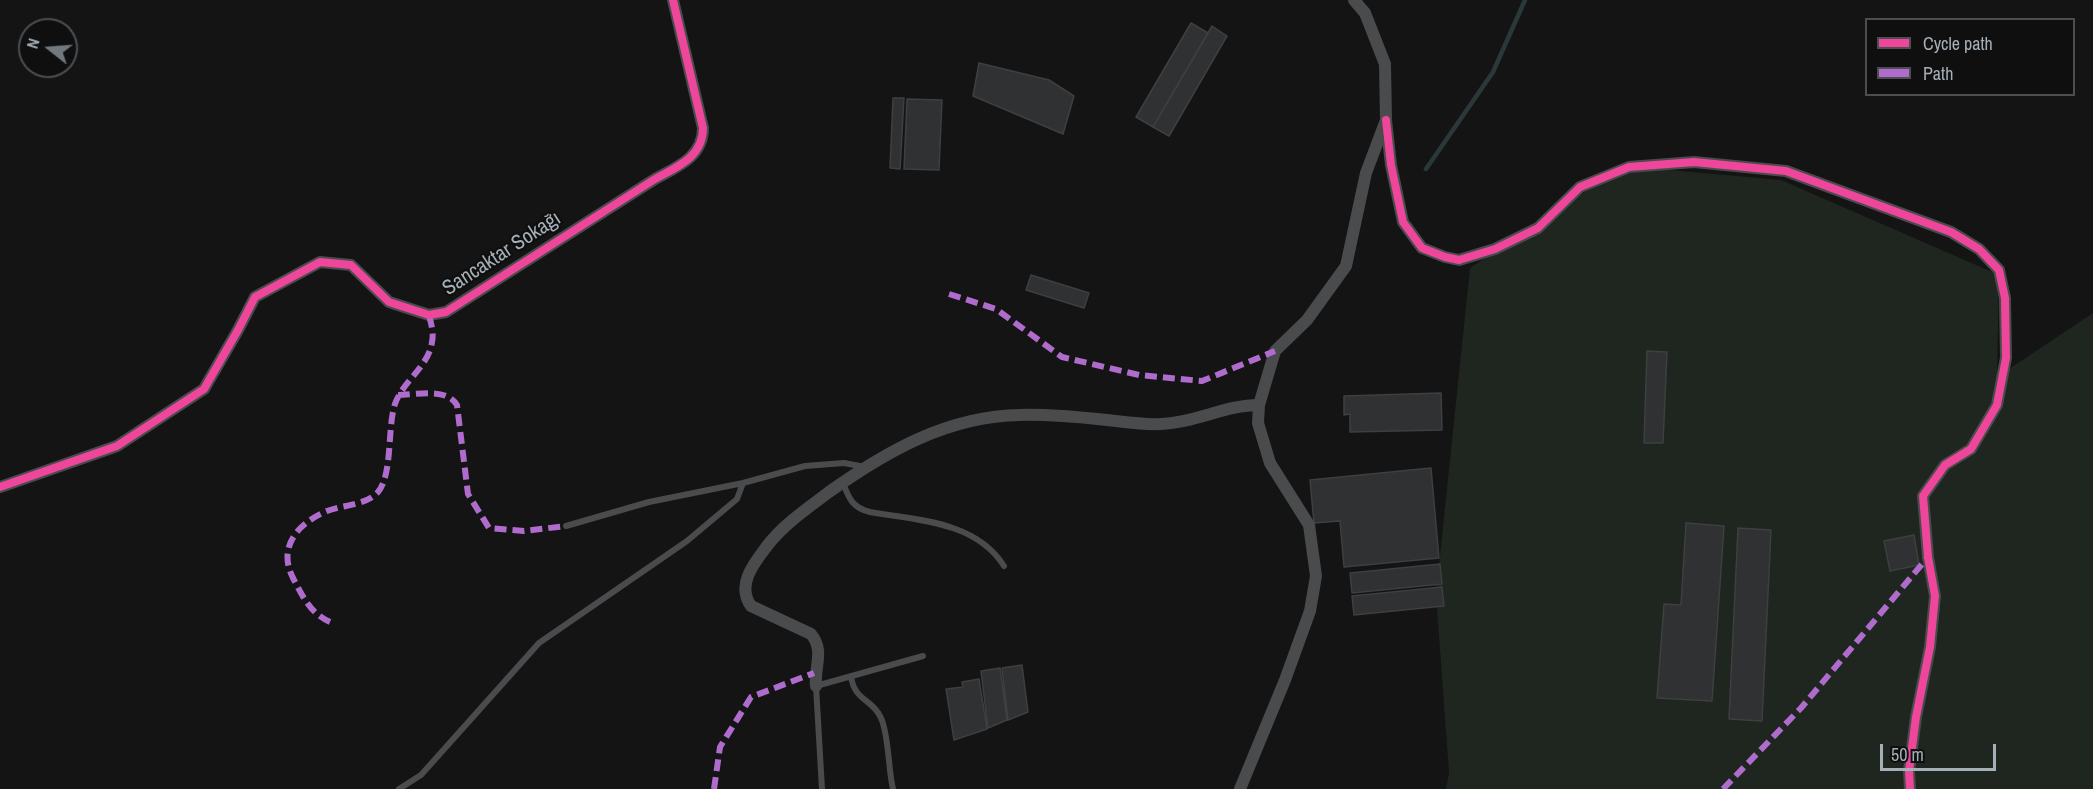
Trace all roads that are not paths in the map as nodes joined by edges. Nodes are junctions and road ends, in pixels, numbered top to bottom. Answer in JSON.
{"nodes":[{"id":1,"x":673,"y":0,"type":"edge"},
{"id":2,"x":1354,"y":0,"type":"edge"},
{"id":3,"x":1386,"y":120,"type":"junction"},
{"id":4,"x":1259,"y":405,"type":"junction"},
{"id":5,"x":865,"y":467,"type":"junction"},
{"id":6,"x":743,"y":483,"type":"junction"},
{"id":7,"x":843,"y":483,"type":"junction"},
{"id":8,"x":0,"y":487,"type":"edge"},
{"id":9,"x":566,"y":526,"type":"dead end"},
{"id":10,"x":1004,"y":566,"type":"dead end"},
{"id":11,"x":923,"y":656,"type":"dead end"},
{"id":12,"x":851,"y":676,"type":"junction"},
{"id":13,"x":816,"y":686,"type":"junction"},
{"id":14,"x":399,"y":789,"type":"edge"},
{"id":15,"x":822,"y":789,"type":"edge"},
{"id":16,"x":893,"y":789,"type":"edge"},
{"id":17,"x":1240,"y":789,"type":"edge"},
{"id":18,"x":1910,"y":789,"type":"edge"}],
"edges":[{"from":1,"to":8,"type":"street","name":"Sancaktar Sokağı"},
{"from":2,"to":3,"type":"street"},
{"from":3,"to":4,"type":"street"},
{"from":3,"to":18,"type":"street"},
{"from":4,"to":5,"type":"street"},
{"from":4,"to":17,"type":"street"},
{"from":5,"to":6,"type":"lane"},
{"from":5,"to":7,"type":"street"},
{"from":6,"to":9,"type":"lane"},
{"from":6,"to":14,"type":"lane"},
{"from":7,"to":10,"type":"lane"},
{"from":7,"to":13,"type":"street"},
{"from":11,"to":12,"type":"lane"},
{"from":12,"to":13,"type":"lane"},
{"from":12,"to":16,"type":"lane"},
{"from":13,"to":15,"type":"lane"}]}
